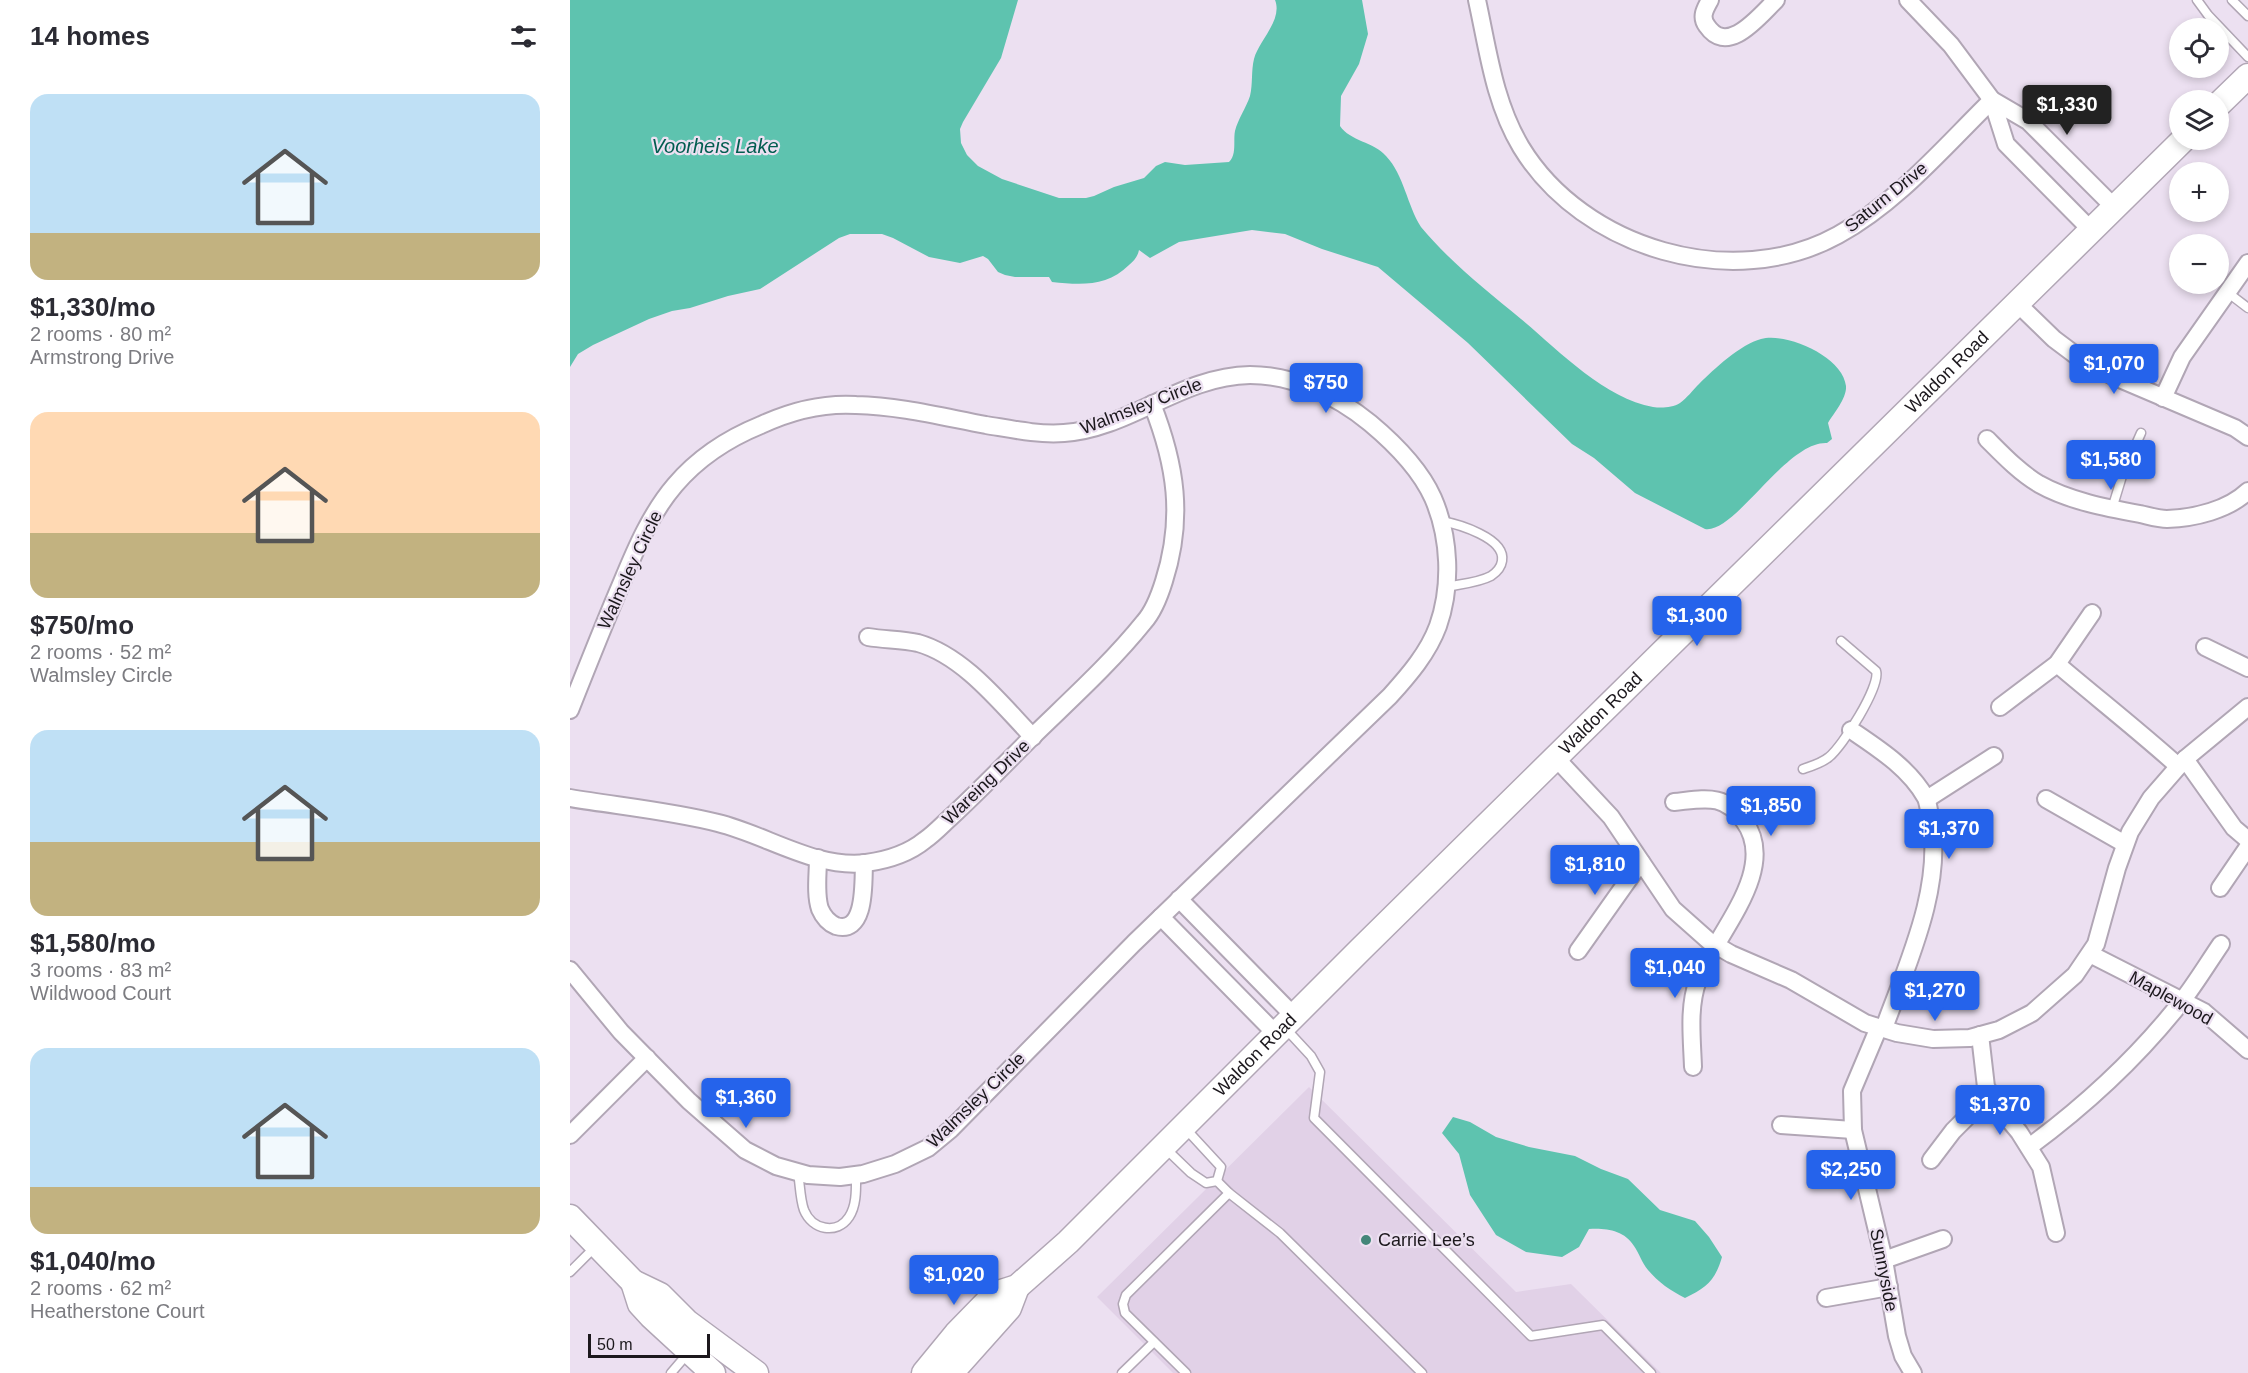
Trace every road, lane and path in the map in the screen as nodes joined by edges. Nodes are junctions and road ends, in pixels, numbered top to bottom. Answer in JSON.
{"nodes":[{"id":1,"x":1477,"y":0,"type":"edge"},
{"id":2,"x":1710,"y":0,"type":"edge"},
{"id":3,"x":1776,"y":0,"type":"edge"},
{"id":4,"x":1908,"y":0,"type":"edge"},
{"id":5,"x":2197,"y":0,"type":"edge"},
{"id":6,"x":2232,"y":0,"type":"edge"},
{"id":7,"x":2248,"y":16,"type":"edge"},
{"id":8,"x":2248,"y":57,"type":"edge"},
{"id":9,"x":2248,"y":76,"type":"edge"},
{"id":10,"x":2229,"y":94,"type":"edge"},
{"id":11,"x":1992,"y":100,"type":"junction"},
{"id":12,"x":2173,"y":150,"type":"edge"},
{"id":13,"x":2114,"y":207,"type":"junction"},
{"id":14,"x":2091,"y":230,"type":"junction"},
{"id":15,"x":2248,"y":262,"type":"edge"},
{"id":16,"x":2229,"y":289,"type":"edge"},
{"id":17,"x":2226,"y":294,"type":"edge"},
{"id":18,"x":2229,"y":294,"type":"edge"},
{"id":19,"x":2017,"y":303,"type":"junction"},
{"id":20,"x":2248,"y":308,"type":"edge"},
{"id":21,"x":2163,"y":398,"type":"junction"},
{"id":22,"x":1152,"y":404,"type":"junction"},
{"id":23,"x":2140,"y":433,"type":"dead end"},
{"id":24,"x":2248,"y":437,"type":"edge"},
{"id":25,"x":1987,"y":439,"type":"dead end"},
{"id":26,"x":2248,"y":490,"type":"edge"},
{"id":27,"x":2112,"y":509,"type":"junction"},
{"id":28,"x":1440,"y":521,"type":"junction"},
{"id":29,"x":1446,"y":587,"type":"junction"},
{"id":30,"x":2092,"y":613,"type":"dead end"},
{"id":31,"x":868,"y":637,"type":"dead end"},
{"id":32,"x":1841,"y":641,"type":"dead end"},
{"id":33,"x":2205,"y":647,"type":"dead end"},
{"id":34,"x":2057,"y":664,"type":"junction"},
{"id":35,"x":2248,"y":668,"type":"edge"},
{"id":36,"x":2248,"y":707,"type":"edge"},
{"id":37,"x":2000,"y":708,"type":"dead end"},
{"id":38,"x":570,"y":710,"type":"edge"},
{"id":39,"x":1851,"y":730,"type":"junction"},
{"id":40,"x":1033,"y":737,"type":"junction"},
{"id":41,"x":1994,"y":756,"type":"dead end"},
{"id":42,"x":1555,"y":757,"type":"junction"},
{"id":43,"x":2182,"y":763,"type":"junction"},
{"id":44,"x":1803,"y":769,"type":"dead end"},
{"id":45,"x":570,"y":798,"type":"edge"},
{"id":46,"x":2046,"y":799,"type":"dead end"},
{"id":47,"x":1927,"y":800,"type":"junction"},
{"id":48,"x":1674,"y":802,"type":"dead end"},
{"id":49,"x":2248,"y":840,"type":"edge"},
{"id":50,"x":2126,"y":844,"type":"junction"},
{"id":51,"x":2248,"y":847,"type":"edge"},
{"id":52,"x":818,"y":858,"type":"junction"},
{"id":53,"x":1641,"y":862,"type":"junction"},
{"id":54,"x":864,"y":863,"type":"junction"},
{"id":55,"x":2220,"y":888,"type":"dead end"},
{"id":56,"x":1179,"y":899,"type":"junction"},
{"id":57,"x":1161,"y":917,"type":"junction"},
{"id":58,"x":2222,"y":944,"type":"dead end"},
{"id":59,"x":1715,"y":945,"type":"junction"},
{"id":60,"x":1578,"y":951,"type":"dead end"},
{"id":61,"x":2090,"y":954,"type":"junction"},
{"id":62,"x":570,"y":970,"type":"edge"},
{"id":63,"x":2182,"y":1001,"type":"junction"},
{"id":64,"x":1284,"y":1026,"type":"junction"},
{"id":65,"x":1881,"y":1028,"type":"junction"},
{"id":66,"x":1980,"y":1035,"type":"junction"},
{"id":67,"x":2248,"y":1050,"type":"edge"},
{"id":68,"x":647,"y":1058,"type":"junction"},
{"id":69,"x":1693,"y":1067,"type":"dead end"},
{"id":70,"x":1990,"y":1094,"type":"junction"},
{"id":71,"x":1781,"y":1125,"type":"dead end"},
{"id":72,"x":1184,"y":1127,"type":"junction"},
{"id":73,"x":1853,"y":1130,"type":"junction"},
{"id":74,"x":570,"y":1135,"type":"edge"},
{"id":75,"x":1164,"y":1147,"type":"junction"},
{"id":76,"x":2029,"y":1147,"type":"junction"},
{"id":77,"x":1931,"y":1160,"type":"dead end"},
{"id":78,"x":798,"y":1172,"type":"junction"},
{"id":79,"x":856,"y":1175,"type":"junction"},
{"id":80,"x":1217,"y":1181,"type":"junction"},
{"id":81,"x":1229,"y":1193,"type":"junction"},
{"id":82,"x":570,"y":1217,"type":"edge"},
{"id":83,"x":2056,"y":1233,"type":"dead end"},
{"id":84,"x":1942,"y":1239,"type":"dead end"},
{"id":85,"x":597,"y":1245,"type":"junction"},
{"id":86,"x":1884,"y":1260,"type":"junction"},
{"id":87,"x":570,"y":1272,"type":"edge"},
{"id":88,"x":633,"y":1282,"type":"junction"},
{"id":89,"x":1017,"y":1287,"type":"junction"},
{"id":90,"x":1889,"y":1287,"type":"junction"},
{"id":91,"x":1826,"y":1298,"type":"dead end"},
{"id":92,"x":1154,"y":1342,"type":"junction"},
{"id":93,"x":690,"y":1352,"type":"junction"},
{"id":94,"x":671,"y":1373,"type":"edge"},
{"id":95,"x":713,"y":1373,"type":"edge"},
{"id":96,"x":756,"y":1373,"type":"edge"},
{"id":97,"x":924,"y":1373,"type":"edge"},
{"id":98,"x":951,"y":1373,"type":"edge"},
{"id":99,"x":1122,"y":1373,"type":"edge"},
{"id":100,"x":1186,"y":1373,"type":"edge"},
{"id":101,"x":1422,"y":1373,"type":"edge"},
{"id":102,"x":1651,"y":1373,"type":"edge"},
{"id":103,"x":1913,"y":1373,"type":"edge"}],
"edges":[{"from":1,"to":11,"type":"street","name":"Saturn Drive"},
{"from":2,"to":3,"type":"street"},
{"from":4,"to":11,"type":"street"},
{"from":5,"to":8,"type":"lane"},
{"from":6,"to":7,"type":"lane"},
{"from":9,"to":10,"type":"street"},
{"from":11,"to":13,"type":"street"},
{"from":11,"to":14,"type":"street"},
{"from":12,"to":13,"type":"street","name":"Waldon Road"},
{"from":13,"to":14,"type":"street","name":"Waldon Road"},
{"from":14,"to":19,"type":"street","name":"Waldon Road"},
{"from":15,"to":16,"type":"street"},
{"from":17,"to":21,"type":"street"},
{"from":18,"to":20,"type":"lane"},
{"from":19,"to":21,"type":"street"},
{"from":19,"to":42,"type":"street","name":"Waldon Road"},
{"from":21,"to":24,"type":"street"},
{"from":22,"to":28,"type":"street","name":"Walmsley Circle"},
{"from":22,"to":38,"type":"street","name":"Walmsley Circle"},
{"from":22,"to":40,"type":"street","name":"Wareing Drive"},
{"from":23,"to":27,"type":"lane"},
{"from":25,"to":27,"type":"street"},
{"from":26,"to":27,"type":"street"},
{"from":28,"to":29,"type":"street","name":"Walmsley Circle"},
{"from":28,"to":29,"type":"lane"},
{"from":29,"to":56,"type":"street","name":"Walmsley Circle"},
{"from":30,"to":34,"type":"street"},
{"from":31,"to":40,"type":"street"},
{"from":32,"to":39,"type":"lane"},
{"from":33,"to":35,"type":"street"},
{"from":34,"to":37,"type":"street"},
{"from":34,"to":43,"type":"street"},
{"from":36,"to":43,"type":"street"},
{"from":39,"to":44,"type":"lane"},
{"from":39,"to":47,"type":"street"},
{"from":40,"to":54,"type":"street","name":"Wareing Drive"},
{"from":41,"to":47,"type":"street"},
{"from":42,"to":53,"type":"street"},
{"from":42,"to":64,"type":"street","name":"Waldon Road"},
{"from":43,"to":49,"type":"street"},
{"from":43,"to":50,"type":"street"},
{"from":45,"to":52,"type":"street","name":"Wareing Drive"},
{"from":46,"to":50,"type":"street"},
{"from":47,"to":65,"type":"street","name":"Sunnyside"},
{"from":48,"to":59,"type":"street"},
{"from":50,"to":61,"type":"street"},
{"from":51,"to":55,"type":"street"},
{"from":52,"to":54,"type":"street","name":"Wareing Drive"},
{"from":52,"to":54,"type":"street"},
{"from":53,"to":59,"type":"street"},
{"from":53,"to":60,"type":"street"},
{"from":56,"to":57,"type":"street","name":"Walmsley Circle"},
{"from":56,"to":64,"type":"street"},
{"from":57,"to":64,"type":"street"},
{"from":57,"to":79,"type":"street","name":"Walmsley Circle"},
{"from":58,"to":63,"type":"street"},
{"from":59,"to":65,"type":"street"},
{"from":59,"to":69,"type":"street"},
{"from":61,"to":63,"type":"street","name":"Maplewood"},
{"from":61,"to":66,"type":"street"},
{"from":62,"to":68,"type":"street","name":"Walmsley Circle"},
{"from":63,"to":67,"type":"street","name":"Maplewood"},
{"from":63,"to":76,"type":"street"},
{"from":64,"to":72,"type":"street","name":"Waldon Road"},
{"from":64,"to":102,"type":"lane"},
{"from":65,"to":66,"type":"street"},
{"from":65,"to":73,"type":"street","name":"Sunnyside"},
{"from":66,"to":70,"type":"street"},
{"from":68,"to":74,"type":"street"},
{"from":68,"to":78,"type":"street","name":"Walmsley Circle"},
{"from":70,"to":76,"type":"street"},
{"from":70,"to":77,"type":"street"},
{"from":71,"to":73,"type":"street"},
{"from":72,"to":75,"type":"street","name":"Waldon Road"},
{"from":72,"to":80,"type":"lane"},
{"from":73,"to":86,"type":"street","name":"Sunnyside"},
{"from":75,"to":80,"type":"lane"},
{"from":75,"to":89,"type":"street","name":"Waldon Road"},
{"from":76,"to":83,"type":"street"},
{"from":78,"to":79,"type":"street","name":"Walmsley Circle"},
{"from":78,"to":79,"type":"lane"},
{"from":80,"to":81,"type":"lane"},
{"from":81,"to":92,"type":"lane"},
{"from":81,"to":101,"type":"lane"},
{"from":82,"to":85,"type":"street"},
{"from":84,"to":86,"type":"street"},
{"from":85,"to":87,"type":"lane"},
{"from":85,"to":88,"type":"street"},
{"from":86,"to":90,"type":"street","name":"Sunnyside"},
{"from":88,"to":93,"type":"street"},
{"from":88,"to":96,"type":"street"},
{"from":89,"to":97,"type":"street","name":"Waldon Road"},
{"from":89,"to":98,"type":"street","name":"Waldon Road"},
{"from":90,"to":91,"type":"street"},
{"from":90,"to":103,"type":"street","name":"Sunnyside"},
{"from":92,"to":99,"type":"lane"},
{"from":92,"to":100,"type":"lane"},
{"from":93,"to":94,"type":"lane"},
{"from":93,"to":95,"type":"street"}]}
